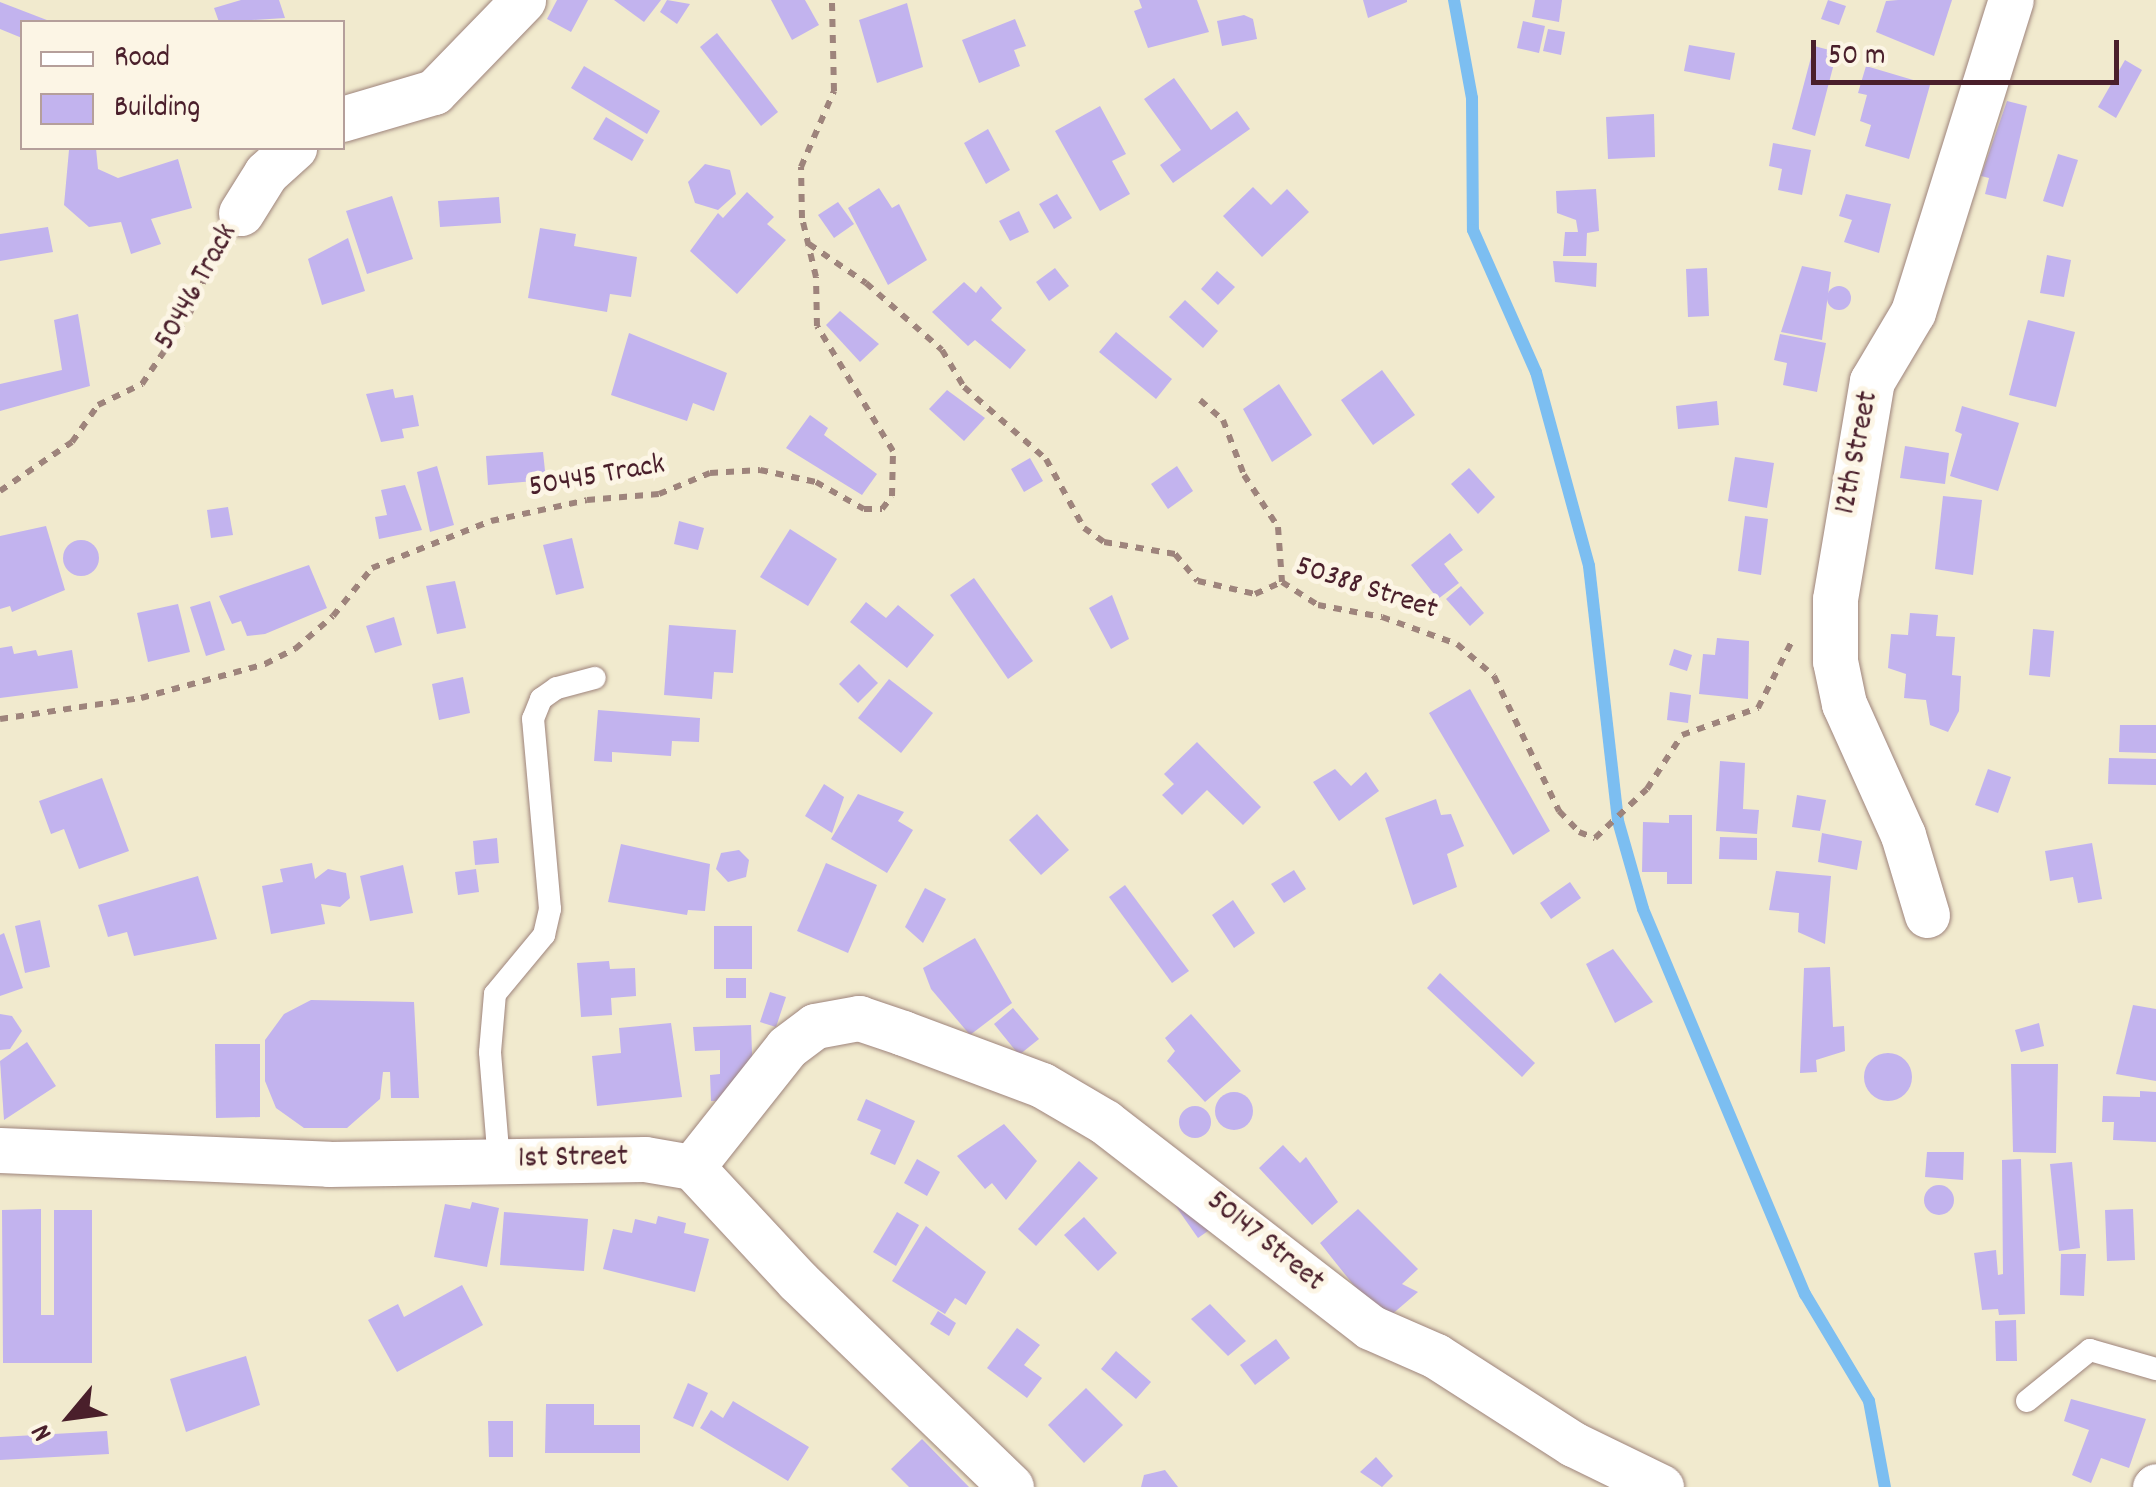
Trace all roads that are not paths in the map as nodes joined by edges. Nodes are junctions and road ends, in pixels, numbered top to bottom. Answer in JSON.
{"nodes":[{"id":1,"x":523,"y":0,"type":"edge"},
{"id":2,"x":2011,"y":0,"type":"edge"},
{"id":3,"x":345,"y":118,"type":"edge"},
{"id":4,"x":292,"y":150,"type":"edge"},
{"id":5,"x":241,"y":214,"type":"road end"},
{"id":6,"x":595,"y":678,"type":"dead end"},
{"id":7,"x":1927,"y":915,"type":"dead end"},
{"id":8,"x":0,"y":1150,"type":"edge"},
{"id":9,"x":498,"y":1162,"type":"junction"},
{"id":10,"x":692,"y":1167,"type":"junction"},
{"id":11,"x":2156,"y":1369,"type":"edge"},
{"id":12,"x":2027,"y":1401,"type":"dead end"},
{"id":13,"x":1011,"y":1487,"type":"edge"},
{"id":14,"x":1661,"y":1487,"type":"edge"}],
"edges":[{"from":1,"to":3,"type":"street"},
{"from":2,"to":7,"type":"street","name":"12th Street"},
{"from":4,"to":5,"type":"street","name":"50446 Track"},
{"from":6,"to":9,"type":"lane"},
{"from":8,"to":9,"type":"street","name":"1st Street"},
{"from":9,"to":10,"type":"street","name":"1st Street"},
{"from":10,"to":13,"type":"street"},
{"from":10,"to":14,"type":"street","name":"50147 Street"},
{"from":11,"to":12,"type":"lane"}]}
